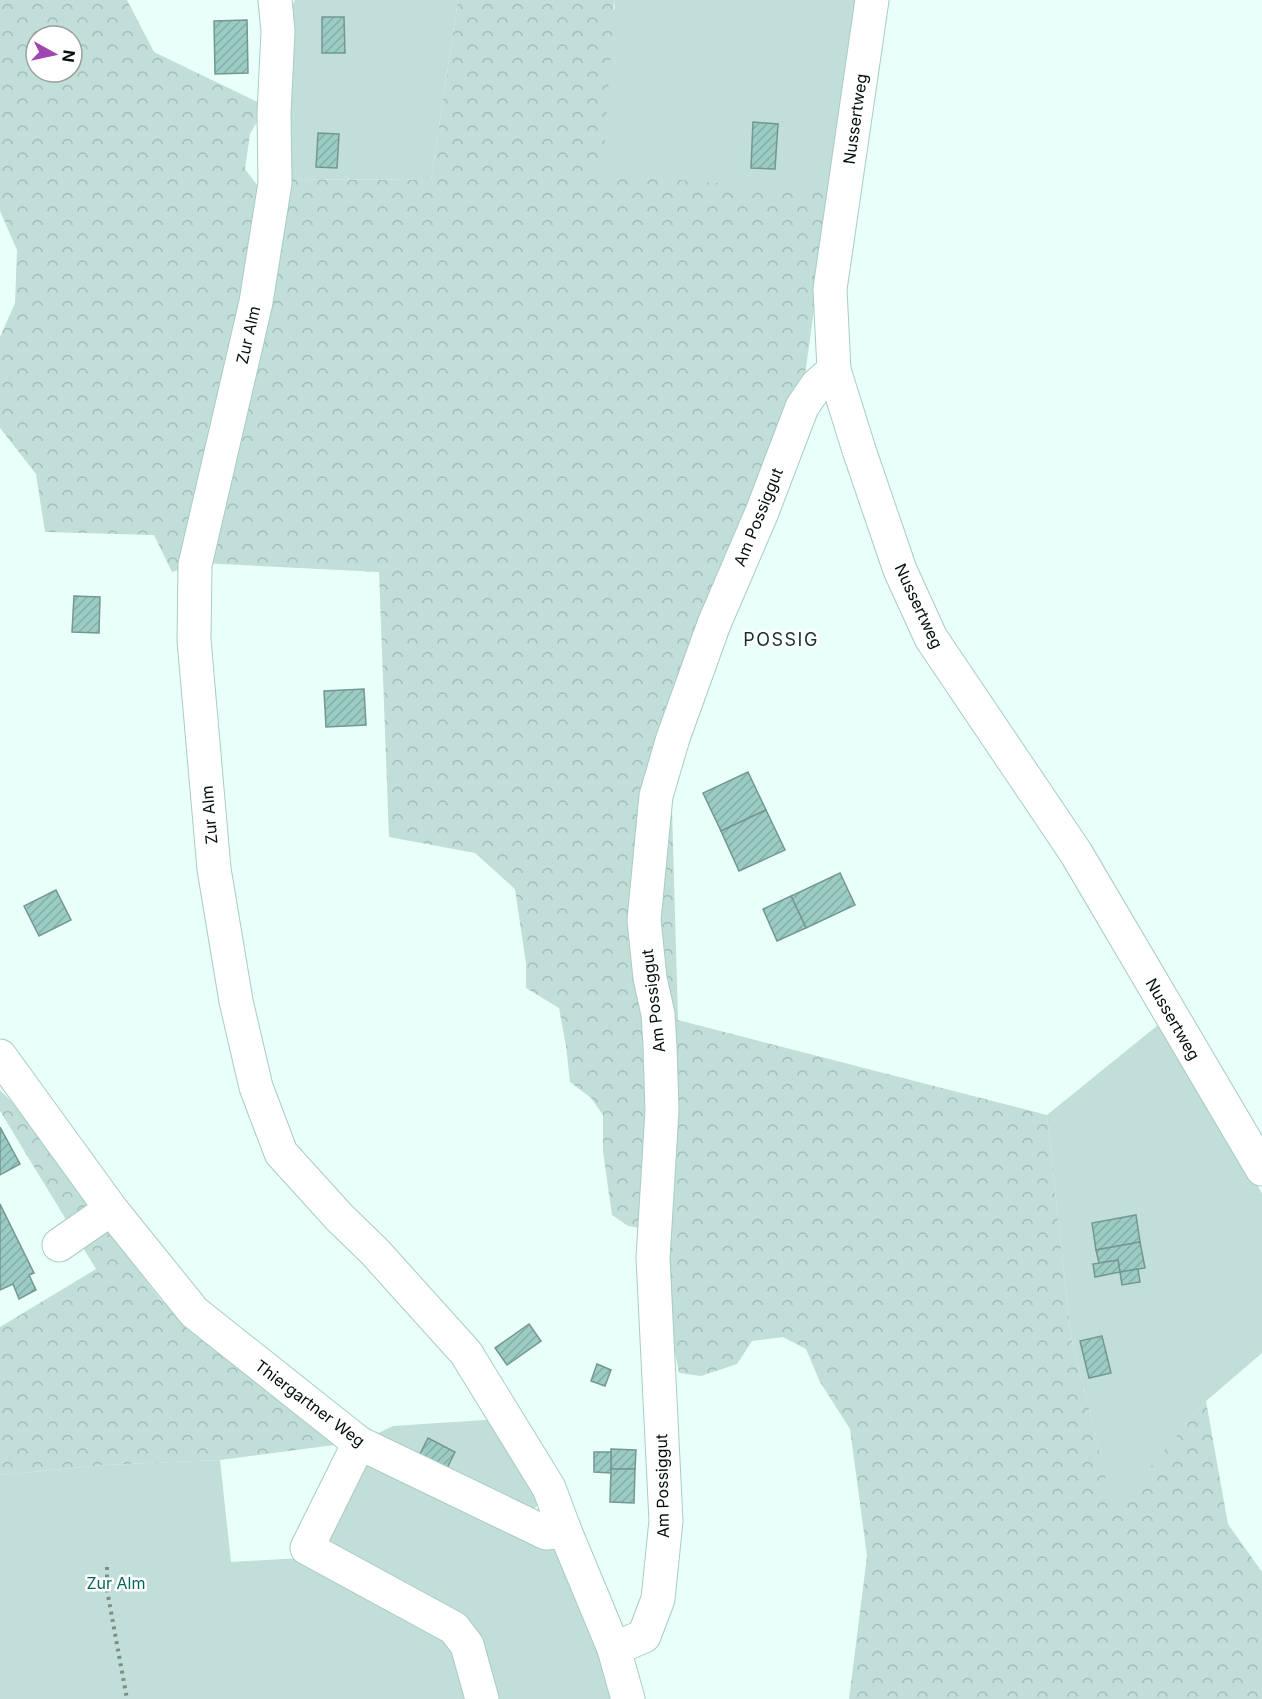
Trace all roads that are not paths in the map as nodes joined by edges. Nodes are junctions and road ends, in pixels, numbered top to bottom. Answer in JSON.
{"nodes":[{"id":1,"x":275,"y":0,"type":"edge"},
{"id":2,"x":872,"y":0,"type":"edge"},
{"id":3,"x":834,"y":370,"type":"junction"},
{"id":4,"x":0,"y":1056,"type":"edge"},
{"id":5,"x":1262,"y":1169,"type":"edge"},
{"id":6,"x":111,"y":1209,"type":"junction"},
{"id":7,"x":59,"y":1245,"type":"dead end"},
{"id":8,"x":359,"y":1443,"type":"junction"},
{"id":9,"x":565,"y":1531,"type":"junction"},
{"id":10,"x":614,"y":1649,"type":"junction"},
{"id":11,"x":482,"y":1699,"type":"edge"},
{"id":12,"x":628,"y":1699,"type":"edge"}],
"edges":[{"from":1,"to":9,"type":"street","name":"Zur Alm"},
{"from":2,"to":3,"type":"street","name":"Nussertweg"},
{"from":3,"to":5,"type":"street","name":"Nussertweg"},
{"from":3,"to":10,"type":"street","name":"Am Possiggut"},
{"from":4,"to":6,"type":"street","name":"Thiergartner Weg"},
{"from":6,"to":7,"type":"street"},
{"from":6,"to":8,"type":"street","name":"Thiergartner Weg"},
{"from":8,"to":9,"type":"street","name":"Thiergartner Weg"},
{"from":8,"to":11,"type":"street"},
{"from":9,"to":10,"type":"street"},
{"from":10,"to":12,"type":"street"}]}
